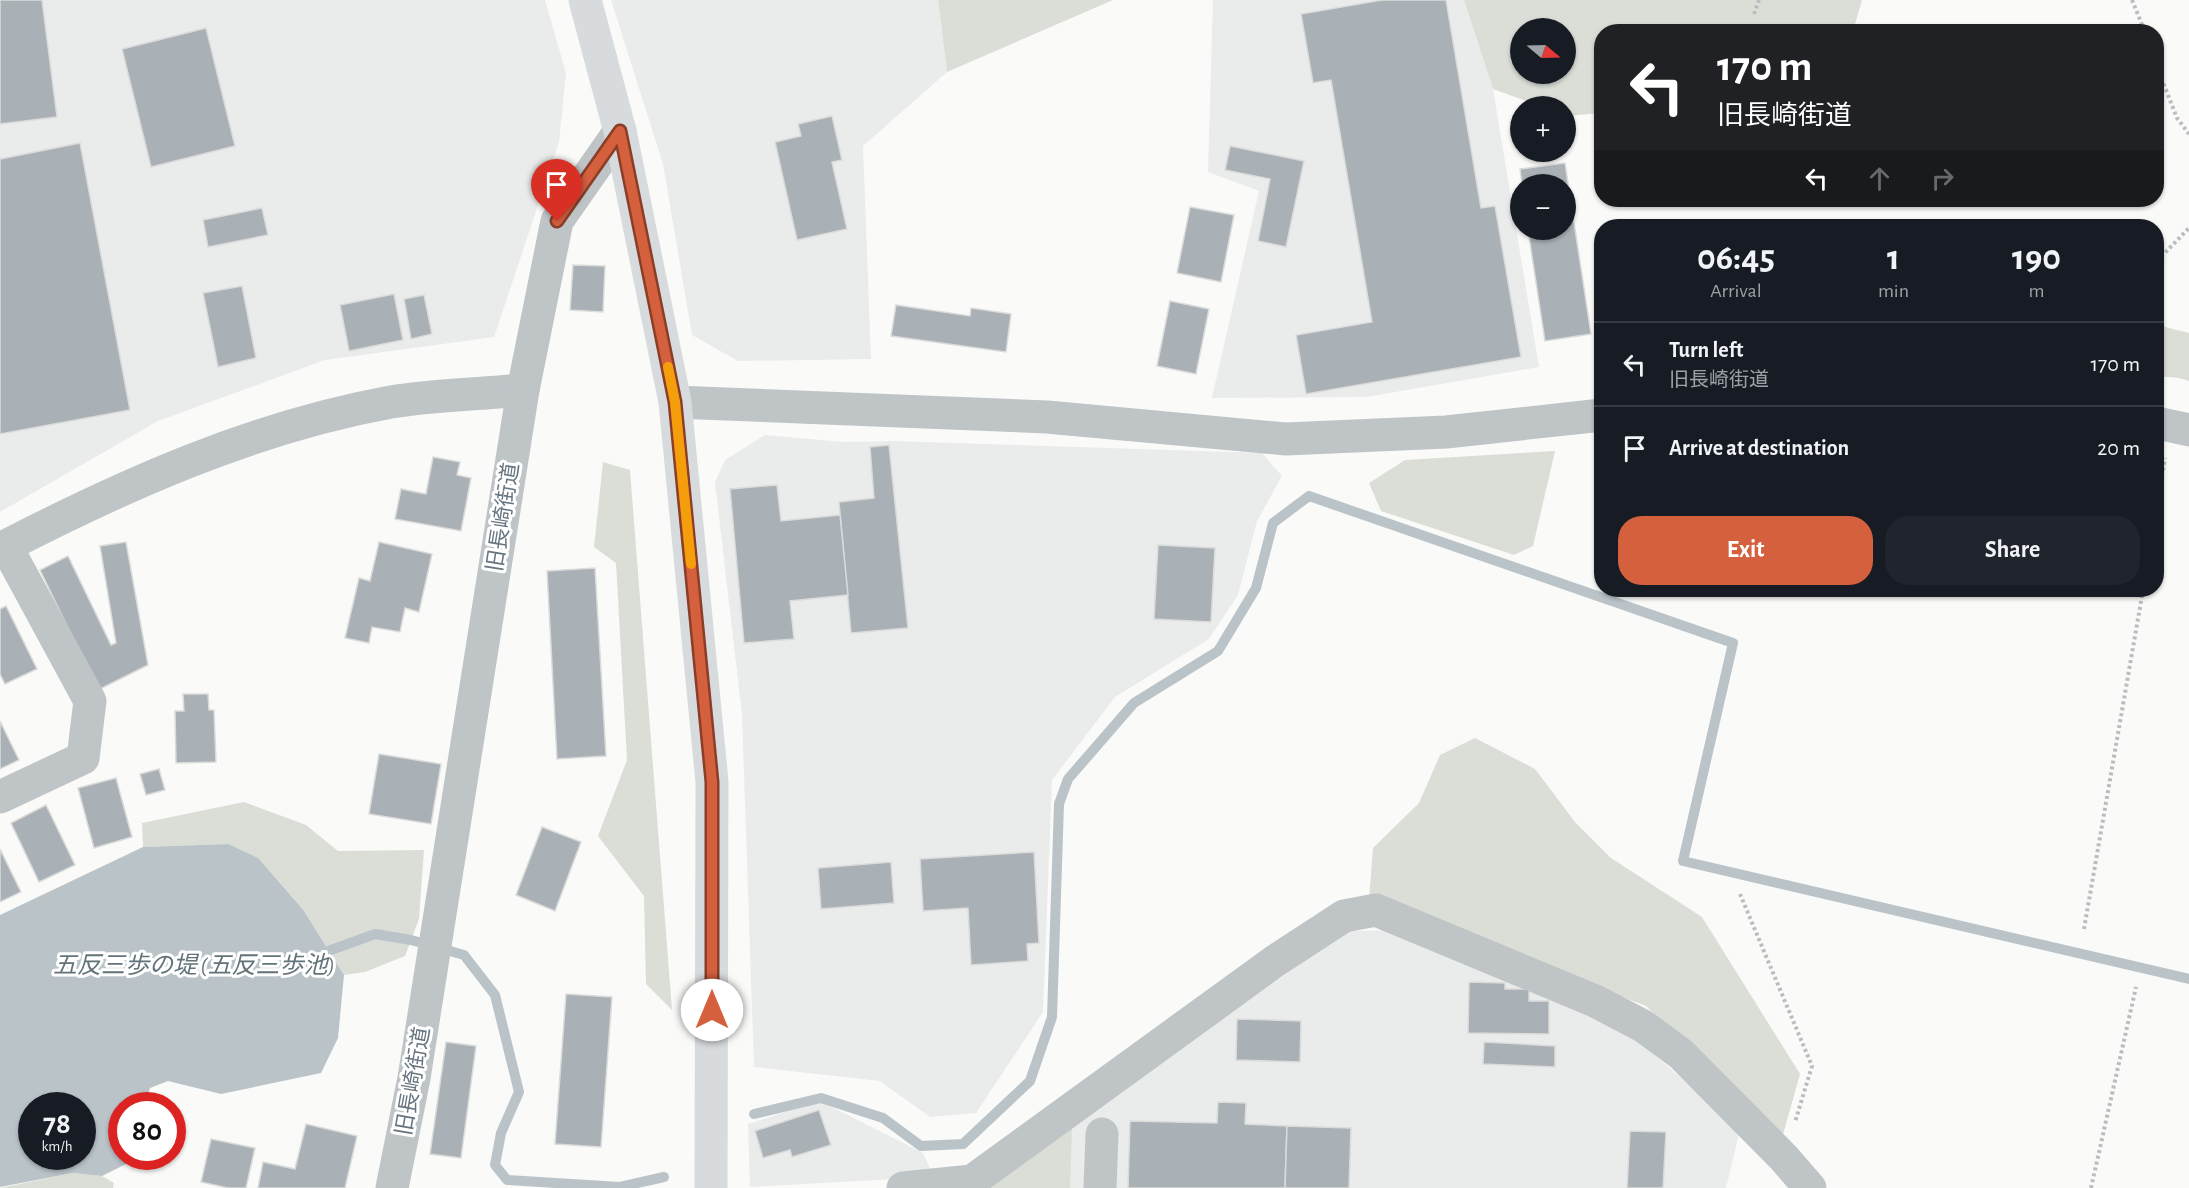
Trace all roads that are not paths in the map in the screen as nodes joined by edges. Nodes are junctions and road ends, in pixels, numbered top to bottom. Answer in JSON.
{"nodes":[{"id":1,"x":585,"y":0,"type":"edge"},
{"id":2,"x":620,"y":131,"type":"junction"},
{"id":3,"x":522,"y":390,"type":"junction"},
{"id":4,"x":675,"y":402,"type":"junction"},
{"id":5,"x":1594,"y":416,"type":"edge"},
{"id":6,"x":3,"y":547,"type":"edge"},
{"id":7,"x":0,"y":797,"type":"edge"},
{"id":8,"x":1102,"y":1134,"type":"dead end"},
{"id":9,"x":392,"y":1188,"type":"edge"},
{"id":10,"x":711,"y":1188,"type":"edge"},
{"id":11,"x":903,"y":1188,"type":"edge"},
{"id":12,"x":1100,"y":1188,"type":"edge"},
{"id":13,"x":1810,"y":1188,"type":"edge"}],
"edges":[{"from":1,"to":2,"type":"highway"},
{"from":2,"to":3,"type":"street","name":"旧長崎街道"},
{"from":2,"to":4,"type":"highway"},
{"from":3,"to":6,"type":"street"},
{"from":3,"to":9,"type":"street","name":"旧長崎街道"},
{"from":4,"to":5,"type":"street"},
{"from":4,"to":10,"type":"highway"},
{"from":6,"to":7,"type":"street"},
{"from":8,"to":12,"type":"street"},
{"from":11,"to":13,"type":"street"}]}
